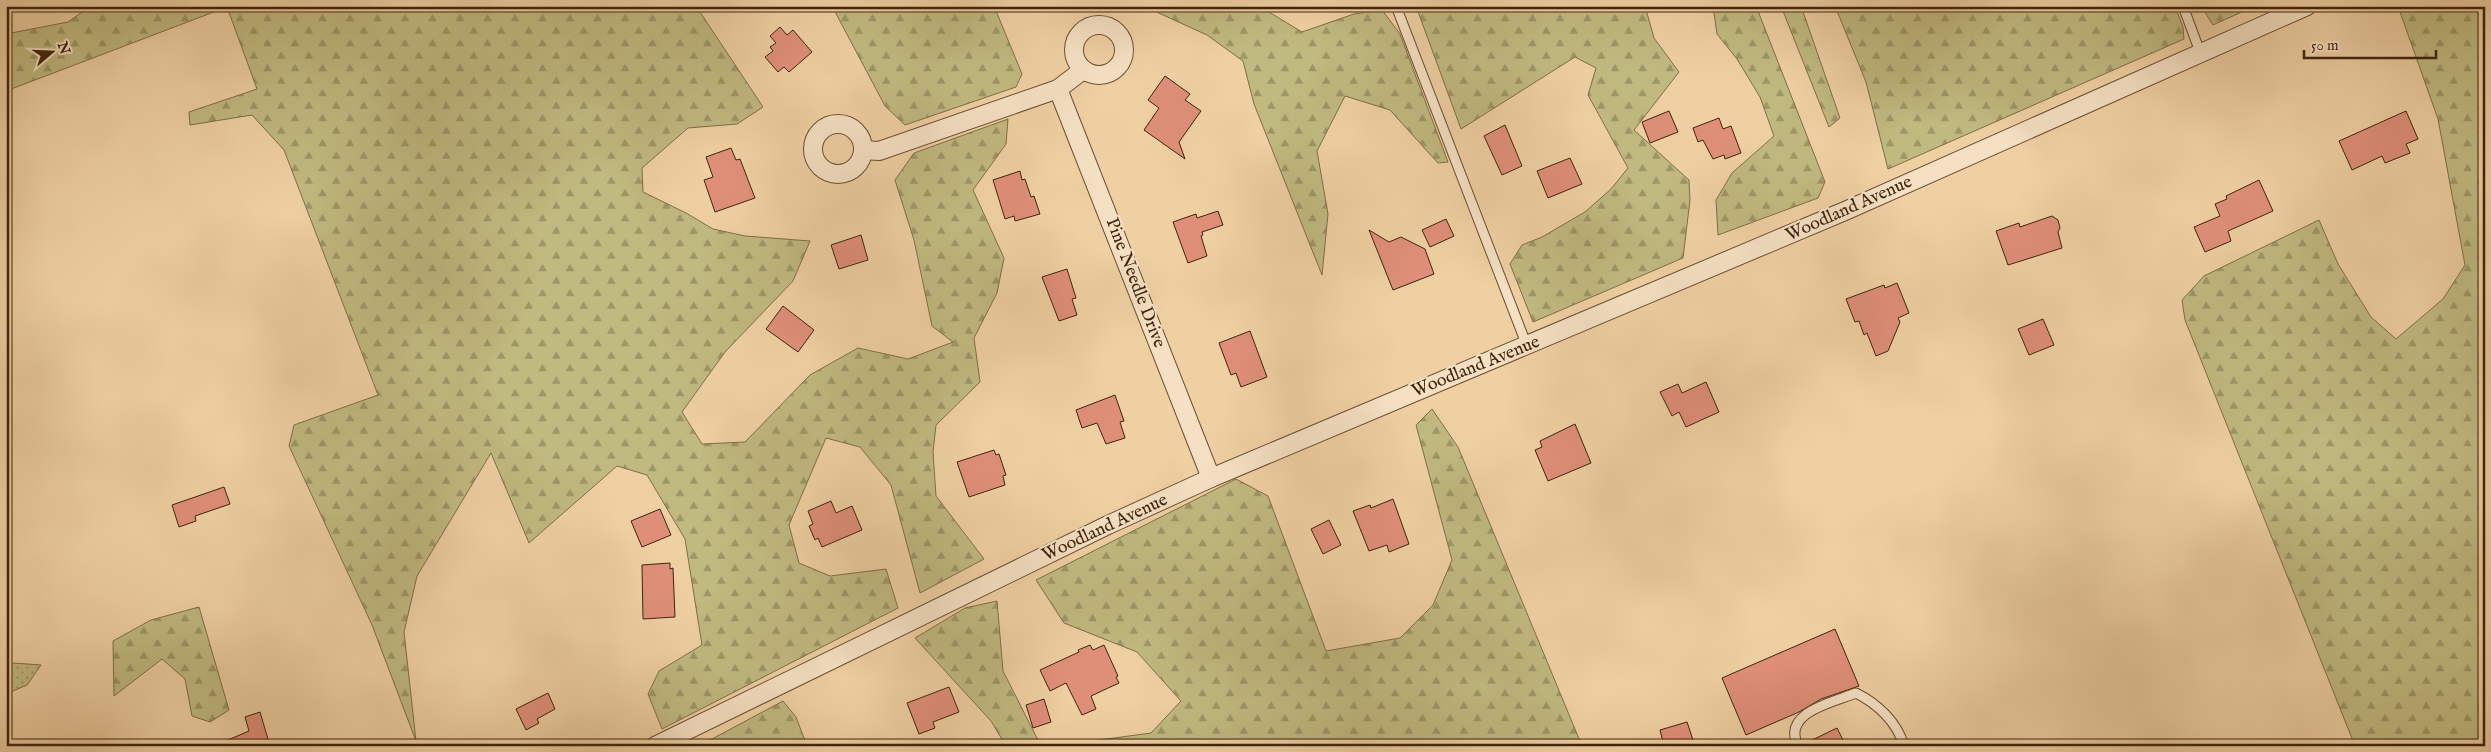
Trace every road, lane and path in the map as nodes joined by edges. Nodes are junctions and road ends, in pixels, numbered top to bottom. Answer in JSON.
{"nodes":[{"id":1,"x":1396,"y":6,"type":"edge"},
{"id":2,"x":2183,"y":6,"type":"edge"},
{"id":3,"x":2307,"y":6,"type":"edge"},
{"id":4,"x":2200,"y":52,"type":"junction"},
{"id":5,"x":1083,"y":70,"type":"dead end"},
{"id":6,"x":1058,"y":89,"type":"junction"},
{"id":7,"x":863,"y":150,"type":"dead end"},
{"id":8,"x":1527,"y":346,"type":"junction"},
{"id":9,"x":1211,"y":478,"type":"junction"},
{"id":10,"x":655,"y":746,"type":"edge"},
{"id":11,"x":1798,"y":746,"type":"edge"},
{"id":12,"x":1904,"y":746,"type":"edge"}],
"edges":[{"from":1,"to":8,"type":"lane"},
{"from":2,"to":4,"type":"lane"},
{"from":3,"to":4,"type":"street","name":"Woodland Avenue"},
{"from":4,"to":8,"type":"street","name":"Woodland Avenue"},
{"from":5,"to":6,"type":"street"},
{"from":6,"to":7,"type":"street"},
{"from":6,"to":9,"type":"street","name":"Pine Needle Drive"},
{"from":8,"to":9,"type":"street","name":"Woodland Avenue"},
{"from":9,"to":10,"type":"street","name":"Woodland Avenue"},
{"from":11,"to":12,"type":"lane"}]}
